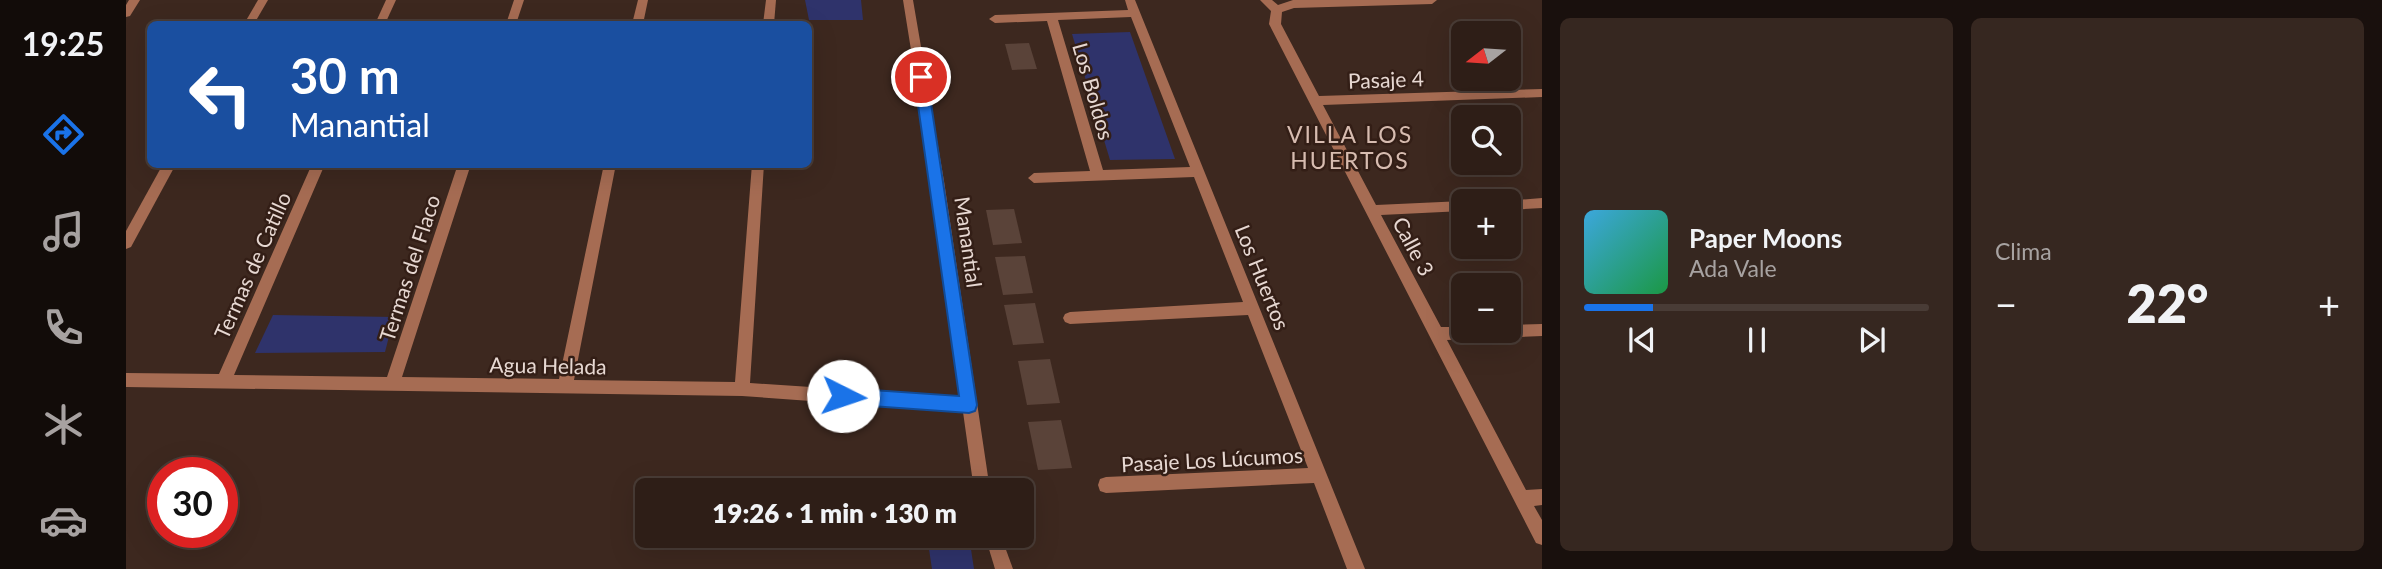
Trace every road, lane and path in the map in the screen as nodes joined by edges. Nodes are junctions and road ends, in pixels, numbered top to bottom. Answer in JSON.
{"nodes":[{"id":1,"x":135,"y":0,"type":"edge"},
{"id":2,"x":263,"y":0,"type":"edge"},
{"id":3,"x":391,"y":0,"type":"edge"},
{"id":4,"x":519,"y":0,"type":"edge"},
{"id":5,"x":643,"y":0,"type":"edge"},
{"id":6,"x":771,"y":0,"type":"edge"},
{"id":7,"x":908,"y":0,"type":"edge"},
{"id":8,"x":1265,"y":0,"type":"edge"},
{"id":9,"x":1432,"y":0,"type":"edge"},
{"id":10,"x":1390,"y":1,"type":"edge"},
{"id":11,"x":1133,"y":6,"type":"edge"},
{"id":12,"x":1277,"y":10,"type":"junction"},
{"id":13,"x":126,"y":13,"type":"edge"},
{"id":14,"x":1052,"y":17,"type":"junction"},
{"id":15,"x":995,"y":19,"type":"dead end"},
{"id":16,"x":251,"y":21,"type":"edge"},
{"id":17,"x":381,"y":21,"type":"edge"},
{"id":18,"x":512,"y":21,"type":"edge"},
{"id":19,"x":639,"y":21,"type":"edge"},
{"id":20,"x":769,"y":21,"type":"edge"},
{"id":21,"x":1542,"y":93,"type":"edge"},
{"id":22,"x":1316,"y":102,"type":"junction"},
{"id":23,"x":168,"y":168,"type":"edge"},
{"id":24,"x":316,"y":168,"type":"edge"},
{"id":25,"x":464,"y":168,"type":"edge"},
{"id":26,"x":609,"y":168,"type":"edge"},
{"id":27,"x":758,"y":168,"type":"edge"},
{"id":28,"x":1198,"y":172,"type":"junction"},
{"id":29,"x":1098,"y":176,"type":"junction"},
{"id":30,"x":1034,"y":178,"type":"dead end"},
{"id":31,"x":1542,"y":203,"type":"edge"},
{"id":32,"x":1521,"y":204,"type":"edge"},
{"id":33,"x":1451,"y":207,"type":"edge"},
{"id":34,"x":1372,"y":210,"type":"junction"},
{"id":35,"x":126,"y":243,"type":"edge"},
{"id":36,"x":1253,"y":308,"type":"junction"},
{"id":37,"x":1070,"y":318,"type":"dead end"},
{"id":38,"x":1542,"y":330,"type":"edge"},
{"id":39,"x":1437,"y":334,"type":"junction"},
{"id":40,"x":126,"y":380,"type":"edge"},
{"id":41,"x":223,"y":382,"type":"junction"},
{"id":42,"x":393,"y":384,"type":"junction"},
{"id":43,"x":565,"y":386,"type":"junction"},
{"id":44,"x":742,"y":389,"type":"junction"},
{"id":45,"x":969,"y":405,"type":"junction"},
{"id":46,"x":1320,"y":475,"type":"junction"},
{"id":47,"x":980,"y":478,"type":"edge"},
{"id":48,"x":1106,"y":485,"type":"dead end"},
{"id":49,"x":1542,"y":497,"type":"edge"},
{"id":50,"x":1522,"y":498,"type":"junction"},
{"id":51,"x":1542,"y":537,"type":"edge"},
{"id":52,"x":997,"y":548,"type":"edge"},
{"id":53,"x":1004,"y":569,"type":"edge"},
{"id":54,"x":1356,"y":569,"type":"edge"}],
"edges":[{"from":1,"to":13,"type":"street"},
{"from":2,"to":16,"type":"street"},
{"from":3,"to":17,"type":"street"},
{"from":4,"to":18,"type":"street"},
{"from":5,"to":19,"type":"street"},
{"from":6,"to":20,"type":"street"},
{"from":7,"to":45,"type":"street","name":"Manantial"},
{"from":8,"to":12,"type":"street"},
{"from":9,"to":10,"type":"street"},
{"from":10,"to":12,"type":"street"},
{"from":11,"to":14,"type":"street"},
{"from":11,"to":28,"type":"street","name":"Los Huertos"},
{"from":12,"to":22,"type":"street","name":"Calle 3"},
{"from":14,"to":15,"type":"street"},
{"from":14,"to":29,"type":"street","name":"Los Boldos"},
{"from":21,"to":22,"type":"street","name":"Pasaje 4"},
{"from":22,"to":34,"type":"street","name":"Calle 3"},
{"from":23,"to":35,"type":"street"},
{"from":24,"to":41,"type":"street","name":"Termas de Catillo"},
{"from":25,"to":42,"type":"street","name":"Termas del Flaco"},
{"from":26,"to":43,"type":"street"},
{"from":27,"to":44,"type":"street"},
{"from":28,"to":29,"type":"street"},
{"from":28,"to":36,"type":"street","name":"Los Huertos"},
{"from":29,"to":30,"type":"street"},
{"from":31,"to":32,"type":"street"},
{"from":33,"to":34,"type":"street"},
{"from":34,"to":39,"type":"street","name":"Calle 3"},
{"from":36,"to":37,"type":"street"},
{"from":36,"to":46,"type":"street","name":"Los Huertos"},
{"from":38,"to":39,"type":"street"},
{"from":39,"to":50,"type":"street","name":"Calle 3"},
{"from":40,"to":41,"type":"street","name":"Agua Helada"},
{"from":41,"to":42,"type":"street","name":"Agua Helada"},
{"from":42,"to":43,"type":"street","name":"Agua Helada"},
{"from":43,"to":44,"type":"street","name":"Agua Helada"},
{"from":44,"to":45,"type":"street","name":"Agua Helada"},
{"from":45,"to":47,"type":"street","name":"Manantial"},
{"from":46,"to":48,"type":"street","name":"Pasaje Los Lúcumos"},
{"from":46,"to":54,"type":"street","name":"Los Huertos"},
{"from":49,"to":50,"type":"street"},
{"from":50,"to":51,"type":"street","name":"Calle 3"},
{"from":52,"to":53,"type":"street"}]}
